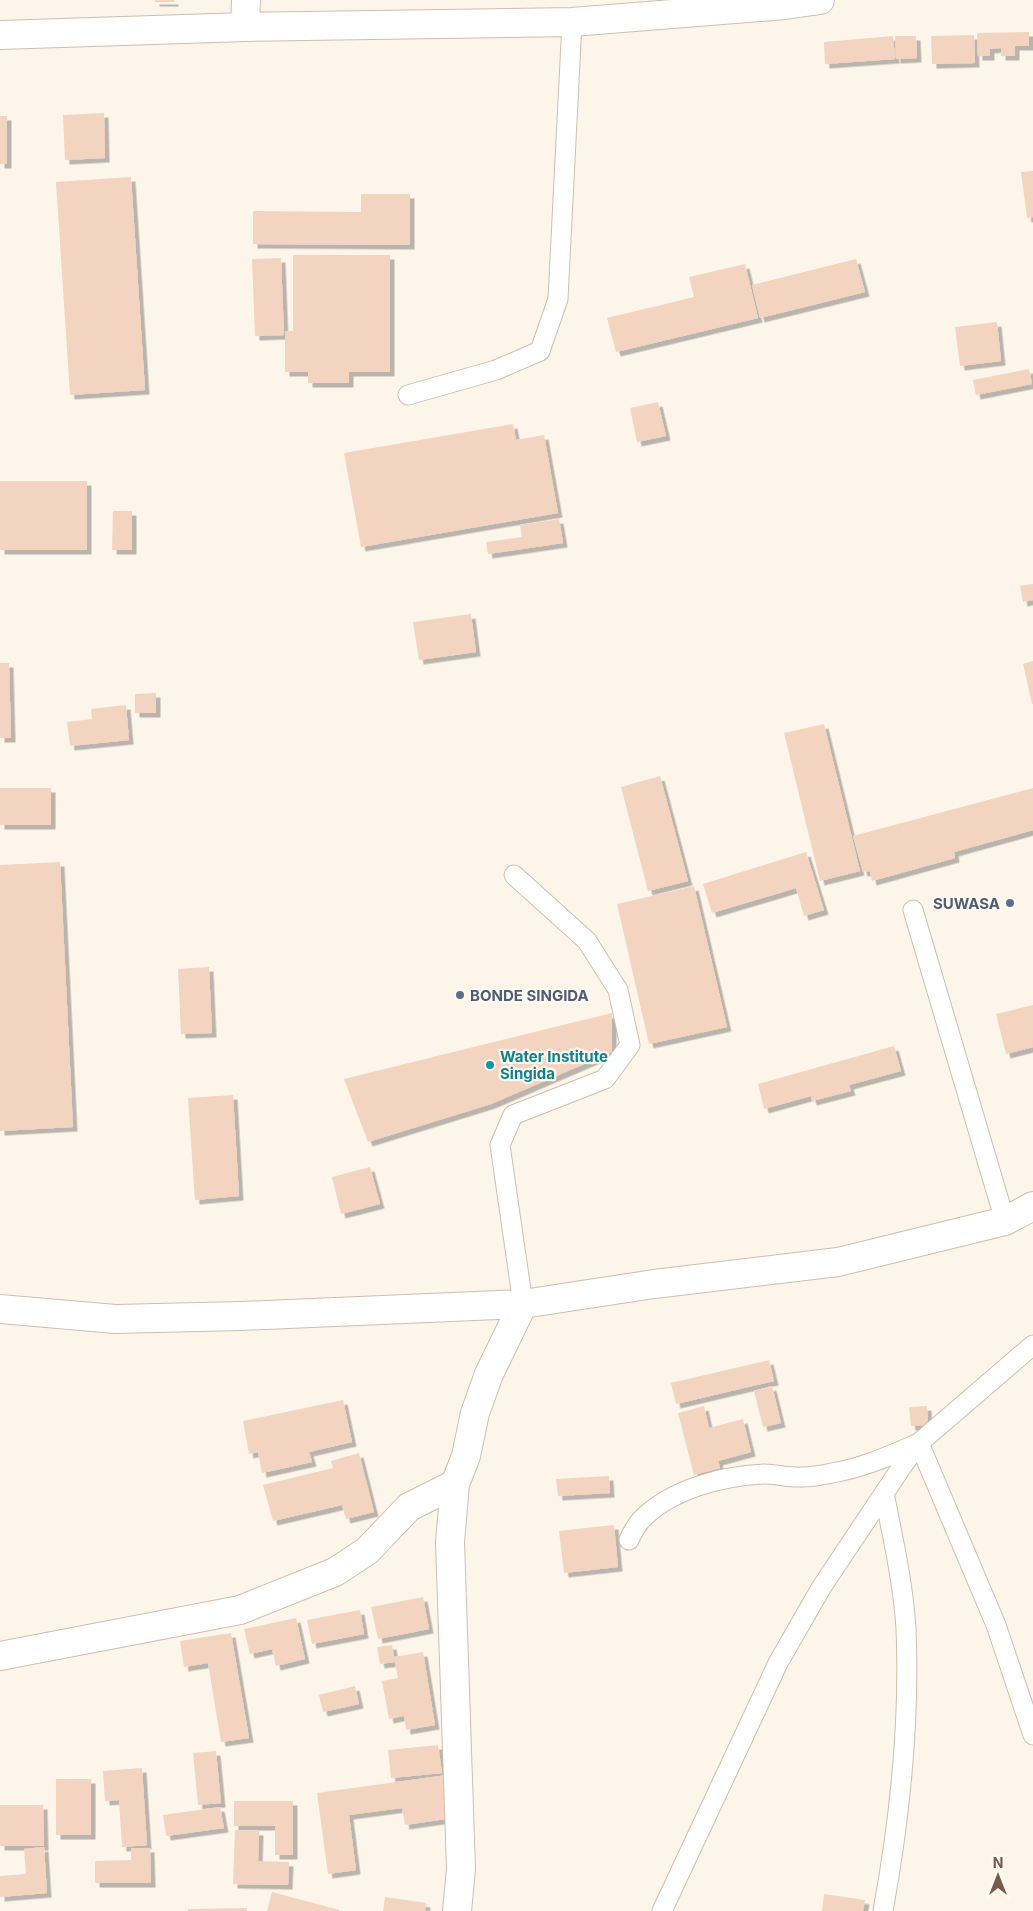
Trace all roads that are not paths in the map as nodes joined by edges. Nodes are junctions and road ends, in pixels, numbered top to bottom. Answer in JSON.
{"nodes":[{"id":1,"x":246,"y":0,"type":"edge"},
{"id":2,"x":820,"y":0,"type":"edge"},
{"id":3,"x":572,"y":22,"type":"junction"},
{"id":4,"x":245,"y":27,"type":"junction"},
{"id":5,"x":0,"y":35,"type":"edge"},
{"id":6,"x":408,"y":396,"type":"dead end"},
{"id":7,"x":514,"y":875,"type":"dead end"},
{"id":8,"x":913,"y":910,"type":"dead end"},
{"id":9,"x":1033,"y":1206,"type":"edge"},
{"id":10,"x":1005,"y":1221,"type":"junction"},
{"id":11,"x":523,"y":1304,"type":"junction"},
{"id":12,"x":0,"y":1309,"type":"edge"},
{"id":13,"x":1033,"y":1346,"type":"edge"},
{"id":14,"x":920,"y":1443,"type":"junction"},
{"id":15,"x":455,"y":1484,"type":"junction"},
{"id":16,"x":884,"y":1494,"type":"junction"},
{"id":17,"x":629,"y":1540,"type":"dead end"},
{"id":18,"x":0,"y":1656,"type":"edge"},
{"id":19,"x":1033,"y":1735,"type":"edge"},
{"id":20,"x":456,"y":1911,"type":"edge"},
{"id":21,"x":662,"y":1911,"type":"edge"},
{"id":22,"x":883,"y":1911,"type":"edge"}],
"edges":[{"from":1,"to":4,"type":"street"},
{"from":2,"to":3,"type":"street"},
{"from":3,"to":4,"type":"street"},
{"from":3,"to":6,"type":"lane"},
{"from":4,"to":5,"type":"street"},
{"from":7,"to":11,"type":"lane"},
{"from":8,"to":10,"type":"lane"},
{"from":9,"to":10,"type":"street"},
{"from":10,"to":11,"type":"street"},
{"from":11,"to":12,"type":"street"},
{"from":11,"to":15,"type":"street"},
{"from":13,"to":14,"type":"lane"},
{"from":14,"to":16,"type":"lane"},
{"from":14,"to":17,"type":"lane"},
{"from":14,"to":19,"type":"lane"},
{"from":15,"to":18,"type":"street"},
{"from":15,"to":20,"type":"street"},
{"from":16,"to":21,"type":"lane"},
{"from":16,"to":22,"type":"lane"}]}
